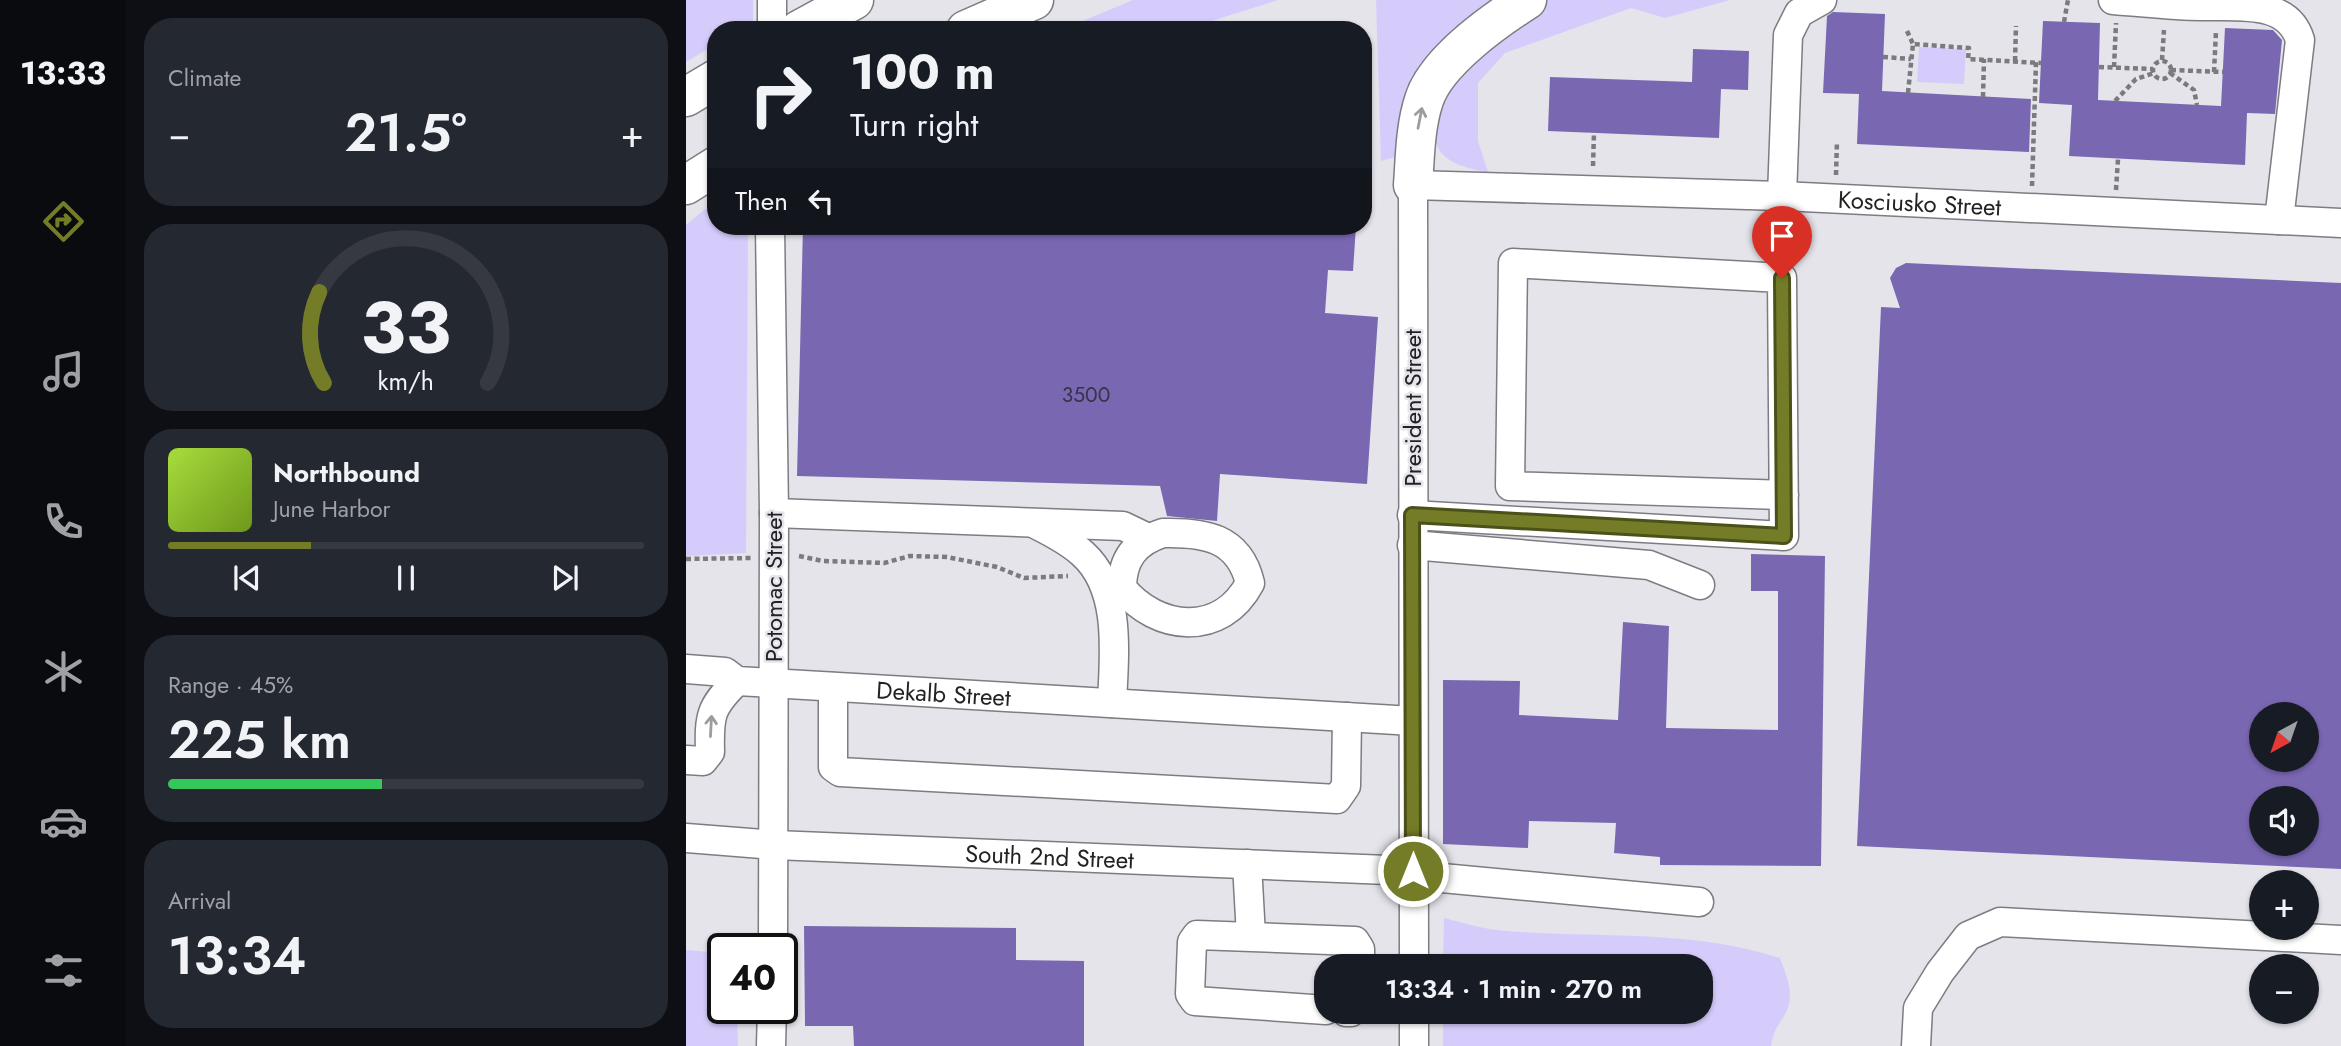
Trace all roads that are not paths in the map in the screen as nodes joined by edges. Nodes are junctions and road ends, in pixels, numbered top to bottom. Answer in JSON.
{"nodes":[{"id":1,"x":772,"y":0,"type":"edge"},
{"id":2,"x":854,"y":0,"type":"edge"},
{"id":3,"x":1034,"y":0,"type":"edge"},
{"id":4,"x":1527,"y":0,"type":"edge"},
{"id":5,"x":1822,"y":0,"type":"edge"},
{"id":6,"x":2115,"y":0,"type":"edge"},
{"id":7,"x":772,"y":21,"type":"edge"},
{"id":8,"x":816,"y":21,"type":"edge"},
{"id":9,"x":986,"y":21,"type":"edge"},
{"id":10,"x":1413,"y":185,"type":"junction"},
{"id":11,"x":1782,"y":196,"type":"junction"},
{"id":12,"x":2279,"y":220,"type":"junction"},
{"id":13,"x":2341,"y":223,"type":"edge"},
{"id":14,"x":769,"y":235,"type":"edge"},
{"id":15,"x":1707,"y":493,"type":"junction"},
{"id":16,"x":1784,"y":495,"type":"junction"},
{"id":17,"x":774,"y":513,"type":"junction"},
{"id":18,"x":1412,"y":515,"type":"junction"},
{"id":19,"x":1035,"y":524,"type":"junction"},
{"id":20,"x":1709,"y":532,"type":"junction"},
{"id":21,"x":1148,"y":538,"type":"junction"},
{"id":22,"x":1412,"y":545,"type":"junction"},
{"id":23,"x":1700,"y":585,"type":"dead end"},
{"id":24,"x":1114,"y":591,"type":"junction"},
{"id":25,"x":686,"y":669,"type":"edge"},
{"id":26,"x":737,"y":681,"type":"junction"},
{"id":27,"x":774,"y":684,"type":"junction"},
{"id":28,"x":833,"y":687,"type":"junction"},
{"id":29,"x":1112,"y":703,"type":"junction"},
{"id":30,"x":1347,"y":717,"type":"junction"},
{"id":31,"x":1413,"y":721,"type":"junction"},
{"id":32,"x":686,"y":760,"type":"edge"},
{"id":33,"x":686,"y":838,"type":"edge"},
{"id":34,"x":775,"y":845,"type":"junction"},
{"id":35,"x":1247,"y":864,"type":"junction"},
{"id":36,"x":1413,"y":871,"type":"junction"},
{"id":37,"x":1699,"y":902,"type":"dead end"},
{"id":38,"x":773,"y":933,"type":"edge"},
{"id":39,"x":1251,"y":936,"type":"junction"},
{"id":40,"x":2340,"y":940,"type":"edge"},
{"id":41,"x":1360,"y":954,"type":"edge"},
{"id":42,"x":1414,"y":954,"type":"edge"},
{"id":43,"x":1314,"y":1009,"type":"edge"},
{"id":44,"x":772,"y":1024,"type":"edge"},
{"id":45,"x":1414,"y":1024,"type":"edge"},
{"id":46,"x":771,"y":1046,"type":"edge"},
{"id":47,"x":1414,"y":1046,"type":"edge"},
{"id":48,"x":1916,"y":1046,"type":"edge"}],
"edges":[{"from":1,"to":7,"type":"street"},
{"from":2,"to":8,"type":"highway"},
{"from":3,"to":9,"type":"highway"},
{"from":10,"to":4,"type":"highway","one_way":true},
{"from":5,"to":11,"type":"street"},
{"from":6,"to":12,"type":"street"},
{"from":10,"to":11,"type":"street","name":"Kosciusko Street"},
{"from":10,"to":18,"type":"street","name":"President Street"},
{"from":11,"to":12,"type":"street","name":"Kosciusko Street"},
{"from":12,"to":13,"type":"street","name":"Kosciusko Street"},
{"from":14,"to":17,"type":"street","name":"Potomac Street"},
{"from":15,"to":16,"type":"street"},
{"from":15,"to":16,"type":"street"},
{"from":15,"to":20,"type":"street"},
{"from":16,"to":20,"type":"street"},
{"from":17,"to":19,"type":"street"},
{"from":17,"to":27,"type":"street","name":"Potomac Street"},
{"from":18,"to":20,"type":"street"},
{"from":18,"to":22,"type":"street","name":"President Street"},
{"from":19,"to":21,"type":"street"},
{"from":19,"to":24,"type":"street"},
{"from":21,"to":24,"type":"street"},
{"from":21,"to":24,"type":"street"},
{"from":22,"to":23,"type":"street"},
{"from":22,"to":31,"type":"street","name":"President Street"},
{"from":24,"to":29,"type":"street"},
{"from":25,"to":26,"type":"street","name":"Dekalb Street"},
{"from":26,"to":27,"type":"street","name":"Dekalb Street"},
{"from":32,"to":26,"type":"street","one_way":true},
{"from":27,"to":28,"type":"street","name":"Dekalb Street"},
{"from":27,"to":34,"type":"street","name":"Potomac Street"},
{"from":28,"to":29,"type":"street","name":"Dekalb Street"},
{"from":28,"to":30,"type":"street"},
{"from":29,"to":30,"type":"street","name":"Dekalb Street"},
{"from":30,"to":31,"type":"street","name":"Dekalb Street"},
{"from":31,"to":36,"type":"street","name":"President Street"},
{"from":33,"to":34,"type":"street","name":"South 2nd Street"},
{"from":34,"to":35,"type":"street","name":"South 2nd Street"},
{"from":34,"to":38,"type":"street","name":"Potomac Street"},
{"from":35,"to":36,"type":"street","name":"South 2nd Street"},
{"from":35,"to":39,"type":"street"},
{"from":36,"to":37,"type":"street","name":"South 2nd Street"},
{"from":36,"to":42,"type":"street","name":"President Street"},
{"from":39,"to":41,"type":"street"},
{"from":39,"to":43,"type":"street"},
{"from":40,"to":48,"type":"street"},
{"from":44,"to":46,"type":"street"},
{"from":45,"to":47,"type":"street"}]}
